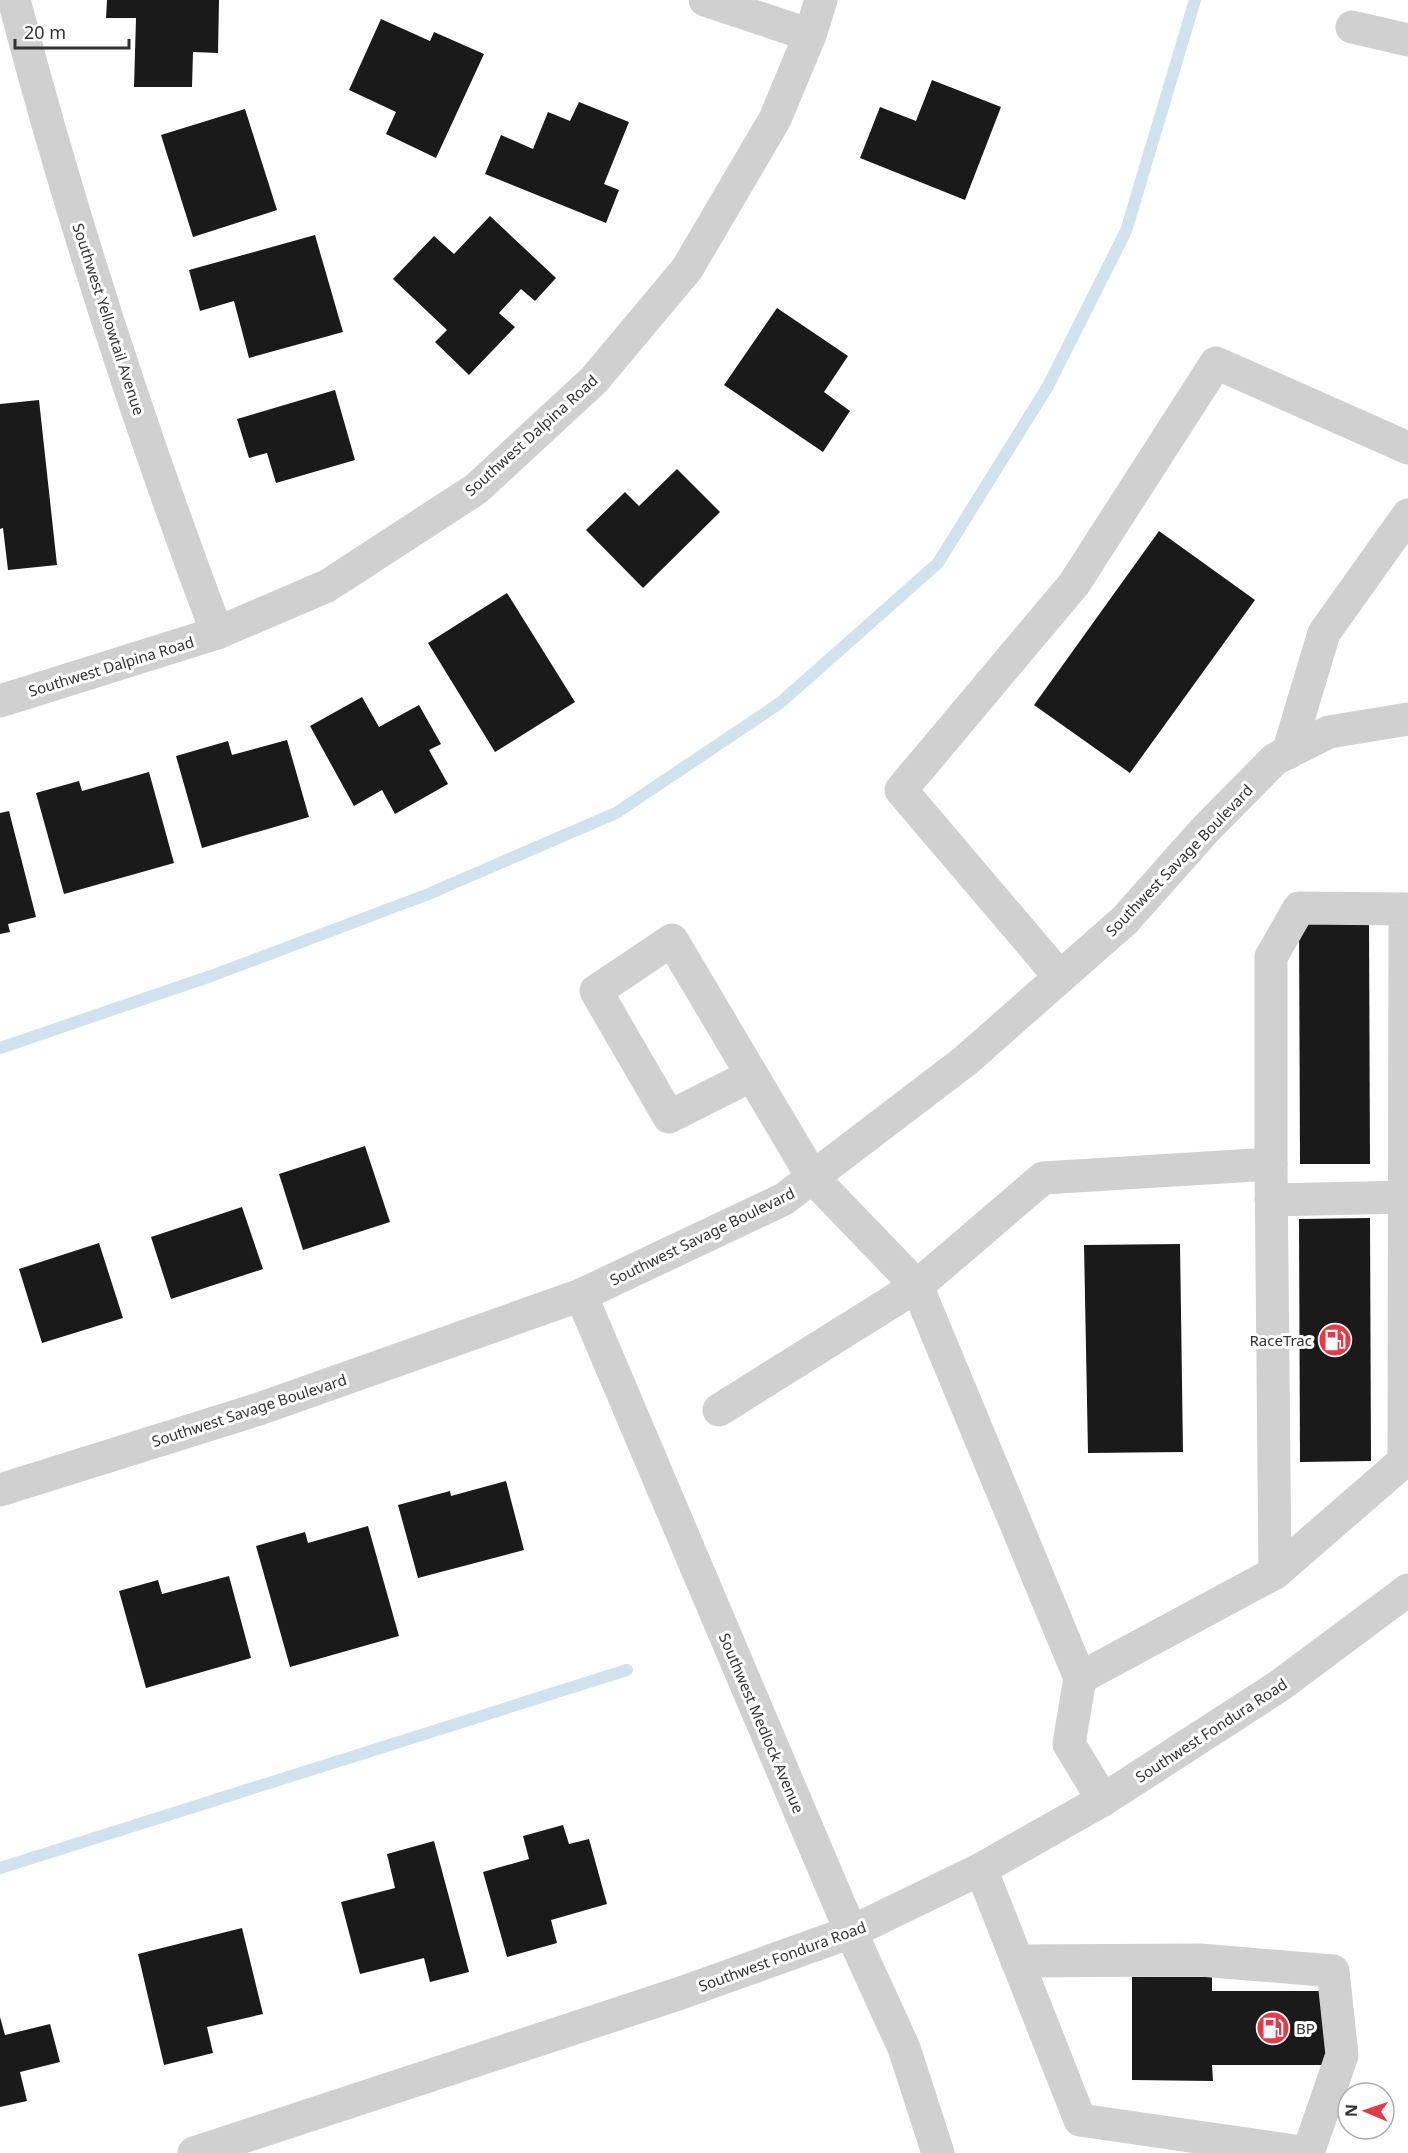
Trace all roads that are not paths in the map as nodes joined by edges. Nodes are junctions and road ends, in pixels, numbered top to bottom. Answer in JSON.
{"nodes":[{"id":1,"x":14,"y":0,"type":"edge"},
{"id":2,"x":705,"y":0,"type":"edge"},
{"id":3,"x":821,"y":0,"type":"edge"},
{"id":4,"x":1352,"y":27,"type":"dead end"},
{"id":5,"x":810,"y":35,"type":"junction"},
{"id":6,"x":1408,"y":40,"type":"edge"},
{"id":7,"x":1408,"y":448,"type":"edge"},
{"id":8,"x":1408,"y":515,"type":"edge"},
{"id":9,"x":217,"y":633,"type":"junction"},
{"id":10,"x":0,"y":700,"type":"edge"},
{"id":11,"x":1408,"y":719,"type":"edge"},
{"id":12,"x":1287,"y":753,"type":"junction"},
{"id":13,"x":1060,"y":977,"type":"junction"},
{"id":14,"x":752,"y":1075,"type":"junction"},
{"id":15,"x":1271,"y":1164,"type":"junction"},
{"id":16,"x":813,"y":1178,"type":"junction"},
{"id":17,"x":1406,"y":1197,"type":"edge"},
{"id":18,"x":1271,"y":1200,"type":"junction"},
{"id":19,"x":917,"y":1286,"type":"junction"},
{"id":20,"x":581,"y":1295,"type":"junction"},
{"id":21,"x":719,"y":1410,"type":"dead end"},
{"id":22,"x":0,"y":1490,"type":"edge"},
{"id":23,"x":1275,"y":1573,"type":"junction"},
{"id":24,"x":1408,"y":1590,"type":"edge"},
{"id":25,"x":1080,"y":1678,"type":"junction"},
{"id":26,"x":1103,"y":1800,"type":"junction"},
{"id":27,"x":981,"y":1869,"type":"junction"},
{"id":28,"x":851,"y":1932,"type":"junction"},
{"id":29,"x":1017,"y":1961,"type":"junction"},
{"id":30,"x":194,"y":2153,"type":"edge"},
{"id":31,"x":938,"y":2153,"type":"edge"},
{"id":32,"x":1308,"y":2153,"type":"edge"}],
"edges":[{"from":1,"to":9,"type":"street","name":"Southwest Yellowtail Avenue"},
{"from":2,"to":5,"type":"street"},
{"from":3,"to":5,"type":"street","name":"Southwest Dalpina Road"},
{"from":4,"to":6,"type":"street"},
{"from":5,"to":9,"type":"street","name":"Southwest Dalpina Road"},
{"from":7,"to":13,"type":"street"},
{"from":8,"to":12,"type":"street"},
{"from":9,"to":10,"type":"street","name":"Southwest Dalpina Road"},
{"from":11,"to":12,"type":"street","name":"Southwest Savage Boulevard"},
{"from":12,"to":13,"type":"street","name":"Southwest Savage Boulevard"},
{"from":13,"to":16,"type":"street","name":"Southwest Savage Boulevard"},
{"from":14,"to":14,"type":"street"},
{"from":14,"to":16,"type":"street"},
{"from":15,"to":17,"type":"street"},
{"from":15,"to":18,"type":"street"},
{"from":15,"to":19,"type":"street"},
{"from":16,"to":19,"type":"street"},
{"from":16,"to":20,"type":"street","name":"Southwest Savage Boulevard"},
{"from":17,"to":18,"type":"street"},
{"from":17,"to":23,"type":"street"},
{"from":18,"to":23,"type":"street"},
{"from":19,"to":21,"type":"street"},
{"from":19,"to":25,"type":"street"},
{"from":20,"to":22,"type":"street","name":"Southwest Savage Boulevard"},
{"from":20,"to":28,"type":"street","name":"Southwest Medlock Avenue"},
{"from":23,"to":25,"type":"street"},
{"from":24,"to":26,"type":"street","name":"Southwest Fondura Road"},
{"from":25,"to":26,"type":"street"},
{"from":26,"to":27,"type":"street","name":"Southwest Fondura Road"},
{"from":27,"to":28,"type":"street","name":"Southwest Fondura Road"},
{"from":27,"to":29,"type":"street"},
{"from":28,"to":30,"type":"street","name":"Southwest Fondura Road"},
{"from":28,"to":31,"type":"street","name":"Southwest Medlock Avenue"},
{"from":29,"to":32,"type":"street"},
{"from":29,"to":32,"type":"street"}]}
